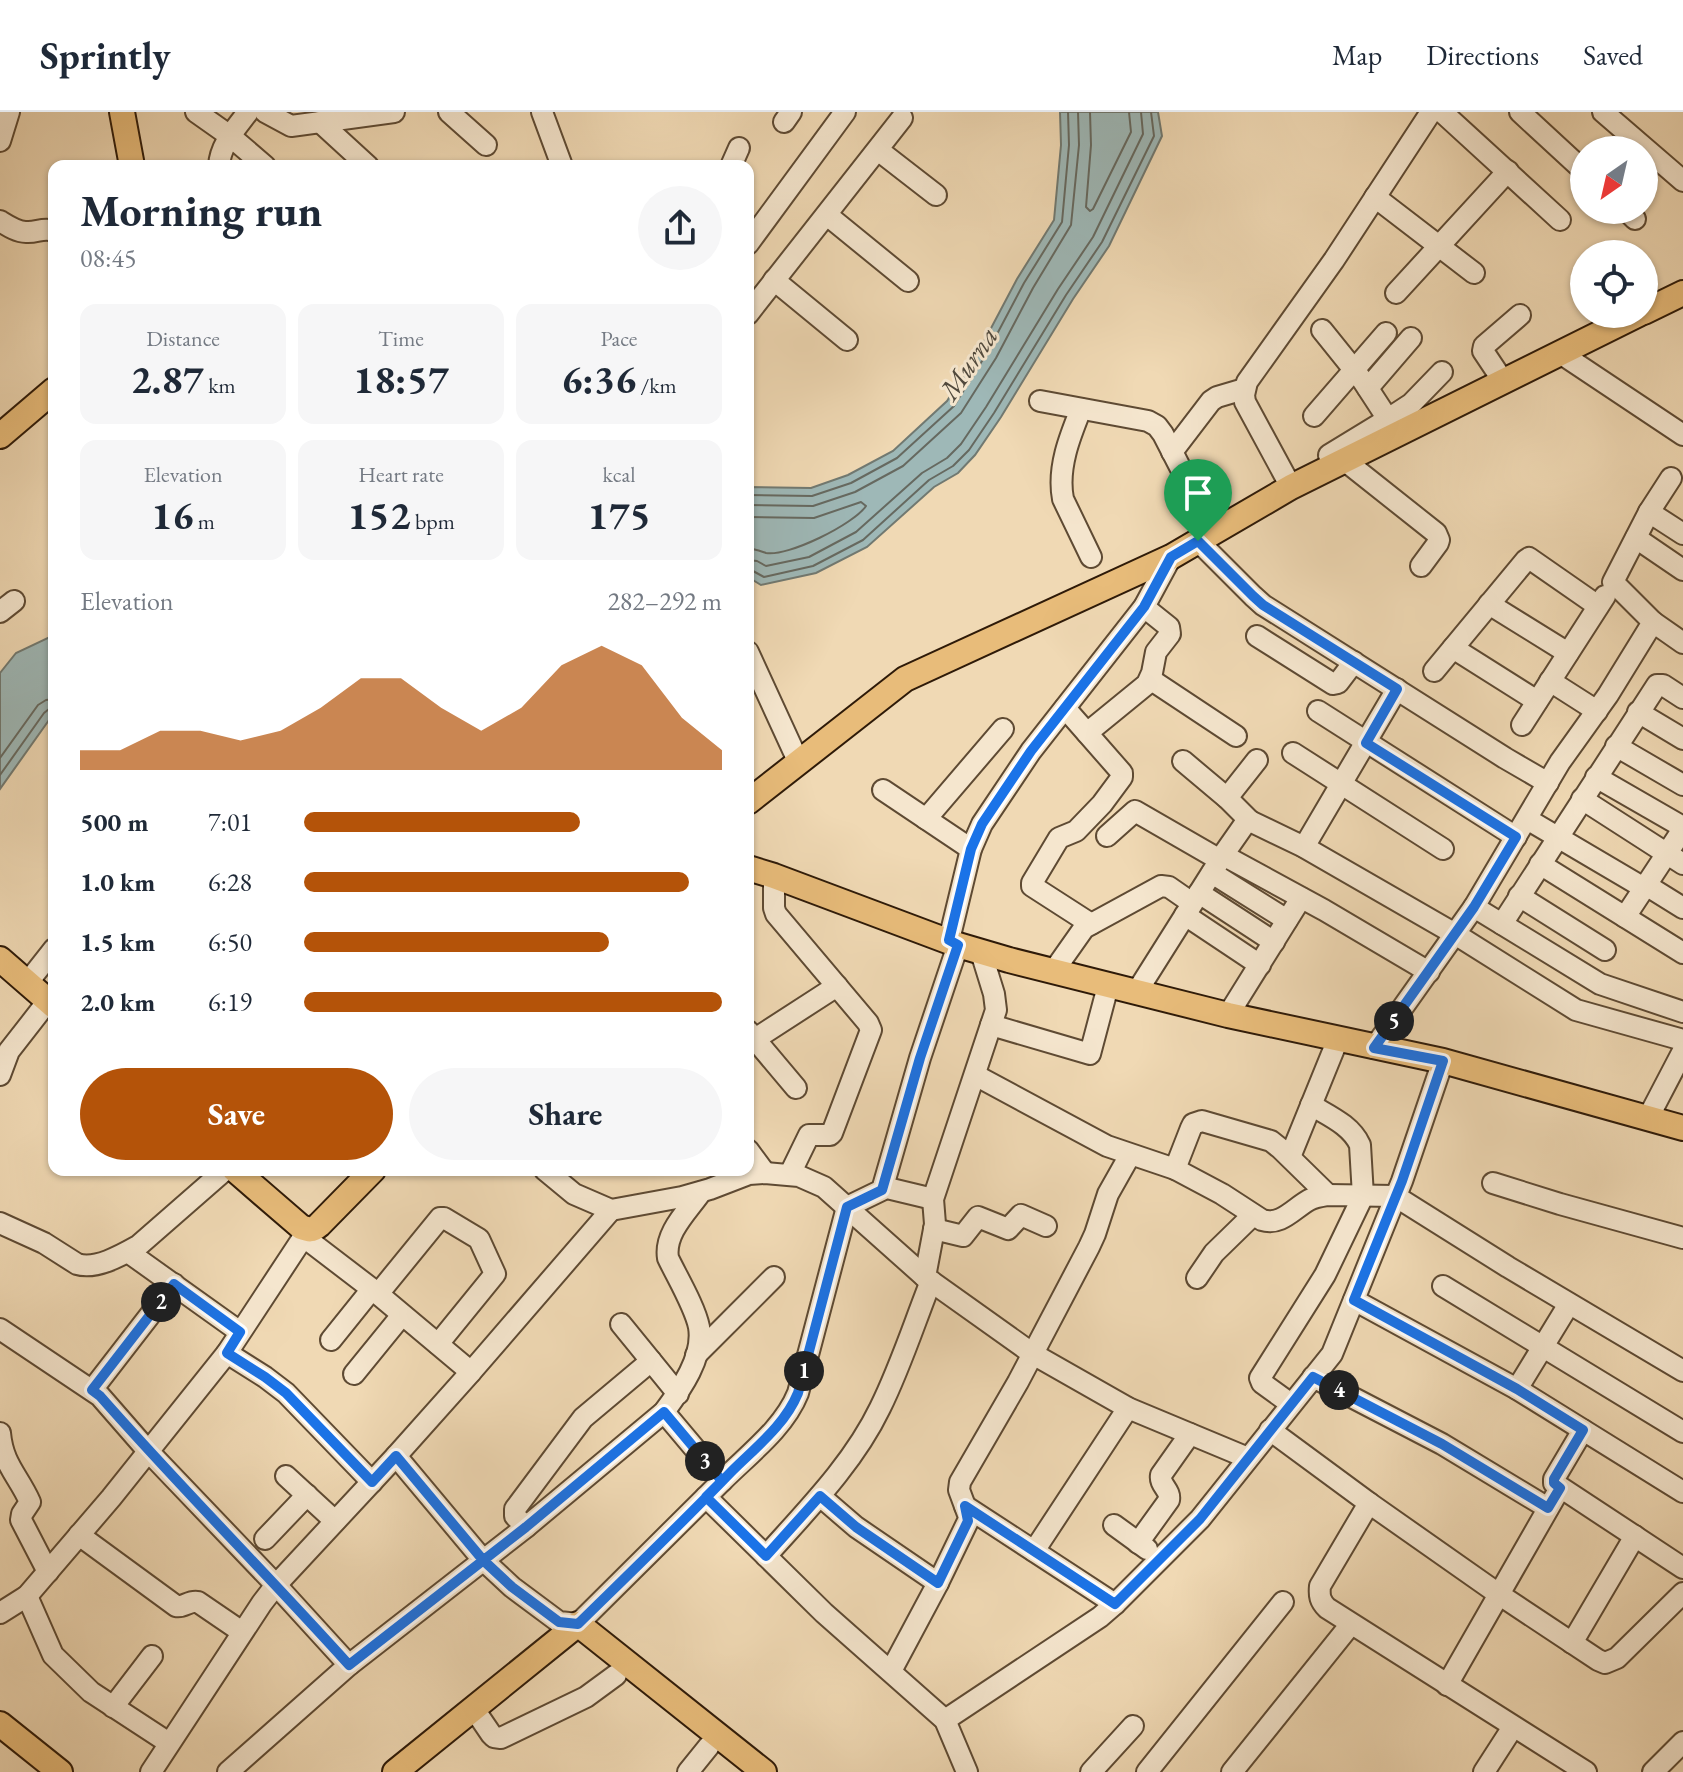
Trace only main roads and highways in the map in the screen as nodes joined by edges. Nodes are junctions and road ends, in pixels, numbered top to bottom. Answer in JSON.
{"nodes":[{"id":1,"x":122,"y":112,"type":"edge"},
{"id":2,"x":131,"y":160,"type":"edge"},
{"id":3,"x":1683,"y":293,"type":"edge"},
{"id":4,"x":1658,"y":305,"type":"edge"},
{"id":5,"x":1611,"y":328,"type":"edge"},
{"id":6,"x":48,"y":395,"type":"edge"},
{"id":7,"x":0,"y":436,"type":"edge"},
{"id":8,"x":754,"y":798,"type":"edge"},
{"id":9,"x":754,"y":870,"type":"edge"},
{"id":10,"x":0,"y":959,"type":"edge"},
{"id":11,"x":48,"y":1001,"type":"edge"},
{"id":12,"x":1683,"y":1128,"type":"edge"},
{"id":13,"x":244,"y":1176,"type":"edge"},
{"id":14,"x":367,"y":1176,"type":"edge"},
{"id":15,"x":567,"y":1627,"type":"junction"},
{"id":16,"x":0,"y":1724,"type":"edge"},
{"id":17,"x":60,"y":1772,"type":"edge"},
{"id":18,"x":395,"y":1772,"type":"edge"},
{"id":19,"x":742,"y":1772,"type":"edge"},
{"id":20,"x":764,"y":1772,"type":"edge"}],
"edges":[{"from":1,"to":2,"type":"main road"},
{"from":3,"to":4,"type":"main road"},
{"from":5,"to":8,"type":"main road"},
{"from":6,"to":7,"type":"main road"},
{"from":9,"to":12,"type":"main road"},
{"from":10,"to":11,"type":"main road"},
{"from":13,"to":14,"type":"main road"},
{"from":15,"to":18,"type":"main road"},
{"from":15,"to":19,"type":"main road"},
{"from":15,"to":20,"type":"main road"},
{"from":16,"to":17,"type":"main road"}]}
